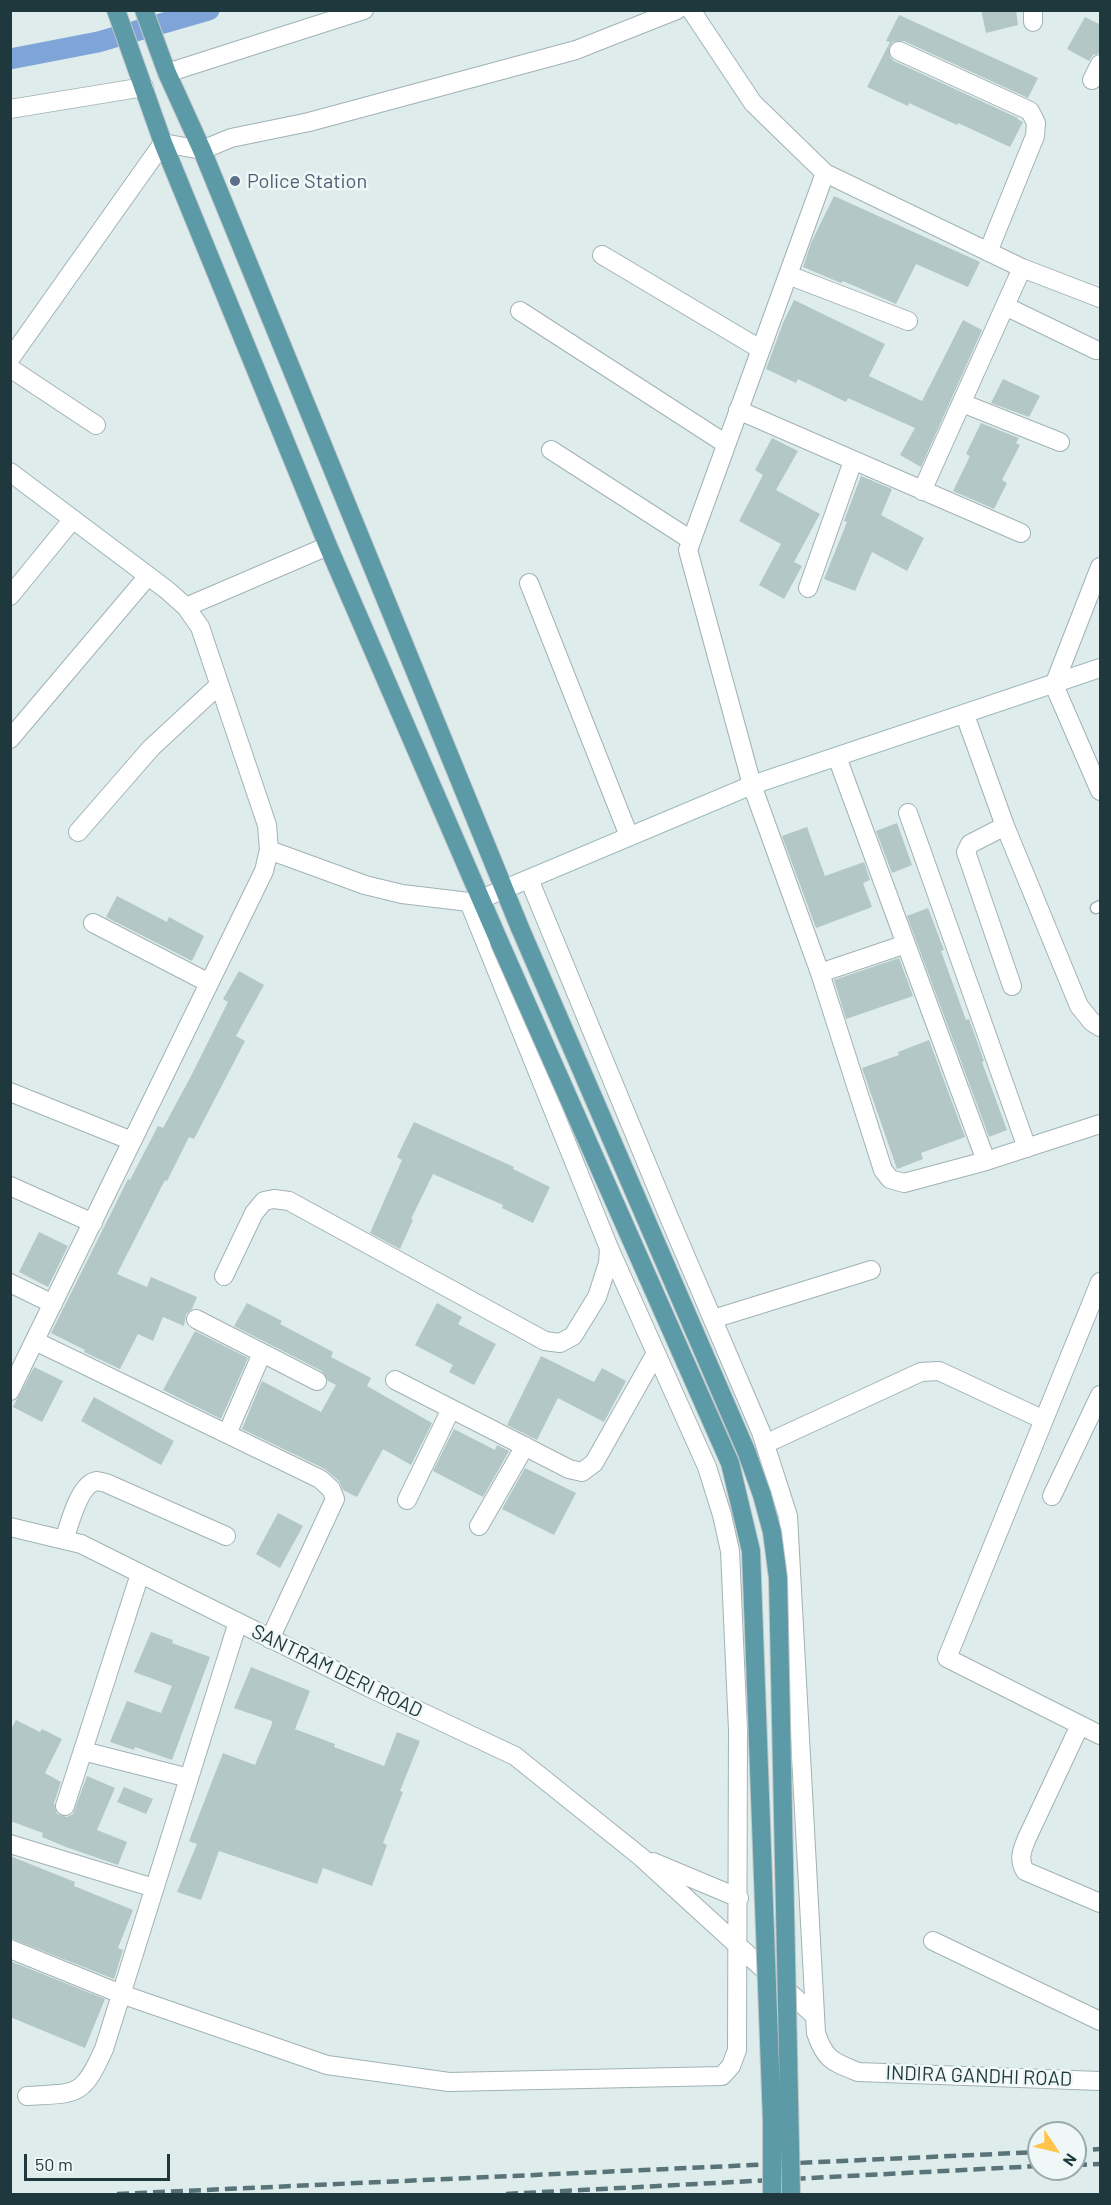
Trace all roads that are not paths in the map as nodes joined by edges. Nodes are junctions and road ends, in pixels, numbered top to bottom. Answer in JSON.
{"nodes":[{"id":1,"x":116,"y":10,"type":"edge"},
{"id":2,"x":144,"y":10,"type":"edge"},
{"id":3,"x":364,"y":10,"type":"edge"},
{"id":4,"x":677,"y":10,"type":"edge"},
{"id":5,"x":691,"y":10,"type":"edge"},
{"id":6,"x":899,"y":51,"type":"dead end"},
{"id":7,"x":168,"y":73,"type":"junction"},
{"id":8,"x":144,"y":87,"type":"junction"},
{"id":9,"x":10,"y":109,"type":"edge"},
{"id":10,"x":163,"y":143,"type":"junction"},
{"id":11,"x":202,"y":150,"type":"junction"},
{"id":12,"x":825,"y":173,"type":"junction"},
{"id":13,"x":988,"y":252,"type":"junction"},
{"id":14,"x":602,"y":255,"type":"dead end"},
{"id":15,"x":1022,"y":268,"type":"junction"},
{"id":16,"x":788,"y":275,"type":"junction"},
{"id":17,"x":1101,"y":298,"type":"edge"},
{"id":18,"x":1005,"y":306,"type":"junction"},
{"id":19,"x":520,"y":311,"type":"dead end"},
{"id":20,"x":908,"y":321,"type":"dead end"},
{"id":21,"x":760,"y":350,"type":"junction"},
{"id":22,"x":1096,"y":350,"type":"dead end"},
{"id":23,"x":10,"y":358,"type":"edge"},
{"id":24,"x":10,"y":368,"type":"edge"},
{"id":25,"x":962,"y":403,"type":"junction"},
{"id":26,"x":738,"y":410,"type":"junction"},
{"id":27,"x":96,"y":425,"type":"dead end"},
{"id":28,"x":1060,"y":442,"type":"dead end"},
{"id":29,"x":726,"y":444,"type":"junction"},
{"id":30,"x":551,"y":450,"type":"dead end"},
{"id":31,"x":853,"y":461,"type":"junction"},
{"id":32,"x":10,"y":472,"type":"edge"},
{"id":33,"x":922,"y":491,"type":"junction"},
{"id":34,"x":73,"y":519,"type":"junction"},
{"id":35,"x":1021,"y":533,"type":"dead end"},
{"id":36,"x":691,"y":540,"type":"junction"},
{"id":37,"x":328,"y":546,"type":"junction"},
{"id":38,"x":1101,"y":567,"type":"edge"},
{"id":39,"x":148,"y":576,"type":"junction"},
{"id":40,"x":529,"y":583,"type":"dead end"},
{"id":41,"x":808,"y":588,"type":"dead end"},
{"id":42,"x":10,"y":596,"type":"edge"},
{"id":43,"x":186,"y":607,"type":"junction"},
{"id":44,"x":1101,"y":668,"type":"edge"},
{"id":45,"x":219,"y":685,"type":"junction"},
{"id":46,"x":1054,"y":685,"type":"junction"},
{"id":47,"x":965,"y":715,"type":"junction"},
{"id":48,"x":10,"y":739,"type":"edge"},
{"id":49,"x":837,"y":757,"type":"junction"},
{"id":50,"x":752,"y":785,"type":"junction"},
{"id":51,"x":1101,"y":791,"type":"edge"},
{"id":52,"x":908,"y":813,"type":"dead end"},
{"id":53,"x":1005,"y":826,"type":"junction"},
{"id":54,"x":78,"y":832,"type":"dead end"},
{"id":55,"x":629,"y":836,"type":"junction"},
{"id":56,"x":269,"y":850,"type":"junction"},
{"id":57,"x":529,"y":879,"type":"junction"},
{"id":58,"x":505,"y":890,"type":"junction"},
{"id":59,"x":475,"y":900,"type":"junction"},
{"id":60,"x":93,"y":923,"type":"dead end"},
{"id":61,"x":906,"y":944,"type":"junction"},
{"id":62,"x":820,"y":973,"type":"junction"},
{"id":63,"x":209,"y":983,"type":"junction"},
{"id":64,"x":1012,"y":986,"type":"dead end"},
{"id":65,"x":1101,"y":1027,"type":"edge"},
{"id":66,"x":10,"y":1092,"type":"edge"},
{"id":67,"x":1101,"y":1124,"type":"edge"},
{"id":68,"x":132,"y":1141,"type":"junction"},
{"id":69,"x":1027,"y":1148,"type":"junction"},
{"id":70,"x":986,"y":1161,"type":"junction"},
{"id":71,"x":10,"y":1186,"type":"edge"},
{"id":72,"x":93,"y":1223,"type":"junction"},
{"id":73,"x":609,"y":1248,"type":"junction"},
{"id":74,"x":871,"y":1270,"type":"dead end"},
{"id":75,"x":224,"y":1276,"type":"dead end"},
{"id":76,"x":1101,"y":1282,"type":"edge"},
{"id":77,"x":10,"y":1283,"type":"edge"},
{"id":78,"x":53,"y":1304,"type":"junction"},
{"id":79,"x":1094,"y":1314,"type":"edge"},
{"id":80,"x":196,"y":1319,"type":"dead end"},
{"id":81,"x":712,"y":1320,"type":"junction"},
{"id":82,"x":35,"y":1341,"type":"junction"},
{"id":83,"x":262,"y":1353,"type":"junction"},
{"id":84,"x":656,"y":1353,"type":"junction"},
{"id":85,"x":395,"y":1380,"type":"dead end"},
{"id":86,"x":317,"y":1381,"type":"dead end"},
{"id":87,"x":11,"y":1388,"type":"edge"},
{"id":88,"x":1101,"y":1395,"type":"edge"},
{"id":89,"x":451,"y":1409,"type":"junction"},
{"id":90,"x":1044,"y":1420,"type":"junction"},
{"id":91,"x":227,"y":1434,"type":"junction"},
{"id":92,"x":765,"y":1444,"type":"junction"},
{"id":93,"x":525,"y":1446,"type":"junction"},
{"id":94,"x":1052,"y":1496,"type":"dead end"},
{"id":95,"x":407,"y":1500,"type":"dead end"},
{"id":96,"x":10,"y":1527,"type":"edge"},
{"id":97,"x":479,"y":1527,"type":"dead end"},
{"id":98,"x":226,"y":1536,"type":"dead end"},
{"id":99,"x":64,"y":1540,"type":"junction"},
{"id":100,"x":140,"y":1574,"type":"junction"},
{"id":101,"x":238,"y":1622,"type":"junction"},
{"id":102,"x":270,"y":1639,"type":"junction"},
{"id":103,"x":1080,"y":1725,"type":"junction"},
{"id":104,"x":1101,"y":1735,"type":"edge"},
{"id":105,"x":83,"y":1751,"type":"junction"},
{"id":106,"x":189,"y":1778,"type":"junction"},
{"id":107,"x":65,"y":1806,"type":"dead end"},
{"id":108,"x":10,"y":1844,"type":"edge"},
{"id":109,"x":640,"y":1857,"type":"junction"},
{"id":110,"x":154,"y":1888,"type":"junction"},
{"id":111,"x":739,"y":1898,"type":"junction"},
{"id":112,"x":1101,"y":1903,"type":"edge"},
{"id":113,"x":933,"y":1941,"type":"dead end"},
{"id":114,"x":736,"y":1943,"type":"junction"},
{"id":115,"x":10,"y":1949,"type":"edge"},
{"id":116,"x":121,"y":1994,"type":"junction"},
{"id":117,"x":815,"y":2016,"type":"junction"},
{"id":118,"x":1101,"y":2021,"type":"edge"},
{"id":119,"x":1101,"y":2081,"type":"edge"},
{"id":120,"x":27,"y":2096,"type":"dead end"},
{"id":121,"x":772,"y":2194,"type":"edge"},
{"id":122,"x":791,"y":2194,"type":"edge"}],
"edges":[{"from":1,"to":8,"type":"main road"},
{"from":2,"to":7,"type":"main road"},
{"from":3,"to":7,"type":"street"},
{"from":4,"to":11,"type":"street"},
{"from":5,"to":12,"type":"street"},
{"from":6,"to":13,"type":"street"},
{"from":7,"to":11,"type":"main road"},
{"from":8,"to":9,"type":"street"},
{"from":8,"to":10,"type":"main road"},
{"from":10,"to":11,"type":"street"},
{"from":10,"to":23,"type":"street"},
{"from":10,"to":37,"type":"main road"},
{"from":11,"to":58,"type":"main road"},
{"from":12,"to":13,"type":"street"},
{"from":12,"to":16,"type":"street"},
{"from":13,"to":15,"type":"street"},
{"from":14,"to":21,"type":"street"},
{"from":15,"to":17,"type":"street"},
{"from":15,"to":18,"type":"street"},
{"from":16,"to":20,"type":"street"},
{"from":16,"to":21,"type":"street"},
{"from":18,"to":22,"type":"street"},
{"from":18,"to":25,"type":"street"},
{"from":19,"to":29,"type":"street"},
{"from":21,"to":26,"type":"street"},
{"from":24,"to":27,"type":"street"},
{"from":25,"to":28,"type":"street"},
{"from":25,"to":33,"type":"street"},
{"from":26,"to":29,"type":"street"},
{"from":26,"to":31,"type":"street"},
{"from":29,"to":36,"type":"street"},
{"from":30,"to":36,"type":"street"},
{"from":31,"to":33,"type":"street"},
{"from":31,"to":41,"type":"street"},
{"from":32,"to":34,"type":"street"},
{"from":33,"to":35,"type":"street"},
{"from":34,"to":39,"type":"street"},
{"from":34,"to":42,"type":"street"},
{"from":36,"to":50,"type":"street"},
{"from":37,"to":43,"type":"street"},
{"from":37,"to":59,"type":"main road"},
{"from":38,"to":46,"type":"street"},
{"from":39,"to":43,"type":"street"},
{"from":39,"to":48,"type":"street"},
{"from":40,"to":55,"type":"street"},
{"from":43,"to":45,"type":"street"},
{"from":44,"to":46,"type":"street"},
{"from":45,"to":54,"type":"street"},
{"from":45,"to":56,"type":"street"},
{"from":46,"to":47,"type":"street"},
{"from":46,"to":51,"type":"street"},
{"from":47,"to":49,"type":"street"},
{"from":47,"to":53,"type":"street"},
{"from":49,"to":50,"type":"street"},
{"from":49,"to":61,"type":"street"},
{"from":50,"to":55,"type":"street"},
{"from":50,"to":62,"type":"street"},
{"from":52,"to":69,"type":"street"},
{"from":53,"to":64,"type":"street"},
{"from":53,"to":65,"type":"street"},
{"from":55,"to":57,"type":"street"},
{"from":56,"to":59,"type":"street"},
{"from":56,"to":63,"type":"street"},
{"from":57,"to":58,"type":"street"},
{"from":57,"to":81,"type":"street"},
{"from":58,"to":59,"type":"street"},
{"from":58,"to":122,"type":"main road","bridge":true},
{"from":59,"to":73,"type":"street"},
{"from":59,"to":121,"type":"main road","bridge":true},
{"from":60,"to":63,"type":"street"},
{"from":61,"to":62,"type":"street"},
{"from":61,"to":70,"type":"street"},
{"from":62,"to":70,"type":"street"},
{"from":63,"to":68,"type":"street"},
{"from":66,"to":68,"type":"street"},
{"from":67,"to":69,"type":"street"},
{"from":68,"to":72,"type":"street"},
{"from":69,"to":70,"type":"street"},
{"from":71,"to":72,"type":"street"},
{"from":72,"to":78,"type":"street"},
{"from":73,"to":75,"type":"street"},
{"from":73,"to":84,"type":"street"},
{"from":74,"to":81,"type":"street"},
{"from":76,"to":79,"type":"street"},
{"from":77,"to":78,"type":"street"},
{"from":78,"to":82,"type":"street"},
{"from":79,"to":90,"type":"street"},
{"from":80,"to":83,"type":"street"},
{"from":81,"to":92,"type":"street"},
{"from":82,"to":87,"type":"street"},
{"from":82,"to":91,"type":"street"},
{"from":83,"to":86,"type":"street"},
{"from":83,"to":91,"type":"street"},
{"from":84,"to":93,"type":"street"},
{"from":84,"to":111,"type":"street"},
{"from":85,"to":89,"type":"street"},
{"from":88,"to":94,"type":"street"},
{"from":89,"to":93,"type":"street"},
{"from":89,"to":95,"type":"street"},
{"from":90,"to":92,"type":"street"},
{"from":90,"to":103,"type":"street"},
{"from":91,"to":102,"type":"street"},
{"from":92,"to":117,"type":"street"},
{"from":93,"to":97,"type":"street"},
{"from":96,"to":99,"type":"street","name":"SANTRAM DERI ROAD"},
{"from":98,"to":99,"type":"street"},
{"from":99,"to":100,"type":"street","name":"SANTRAM DERI ROAD"},
{"from":100,"to":101,"type":"street","name":"SANTRAM DERI ROAD"},
{"from":100,"to":105,"type":"street"},
{"from":101,"to":102,"type":"street","name":"SANTRAM DERI ROAD"},
{"from":101,"to":106,"type":"street"},
{"from":102,"to":109,"type":"street","name":"SANTRAM DERI ROAD"},
{"from":103,"to":104,"type":"street"},
{"from":103,"to":112,"type":"street"},
{"from":105,"to":106,"type":"street"},
{"from":105,"to":107,"type":"street"},
{"from":106,"to":110,"type":"street"},
{"from":108,"to":110,"type":"street"},
{"from":109,"to":111,"type":"street","name":"SANTRAM DERI ROAD"},
{"from":109,"to":114,"type":"street","name":"SANTRAM DERI ROAD"},
{"from":110,"to":116,"type":"street"},
{"from":111,"to":114,"type":"street"},
{"from":113,"to":118,"type":"street"},
{"from":114,"to":116,"type":"street"},
{"from":114,"to":117,"type":"street","name":"SANTRAM DERI ROAD"},
{"from":115,"to":116,"type":"street"},
{"from":116,"to":120,"type":"street"},
{"from":117,"to":119,"type":"street","name":"INDIRA GANDHI ROAD"}]}
